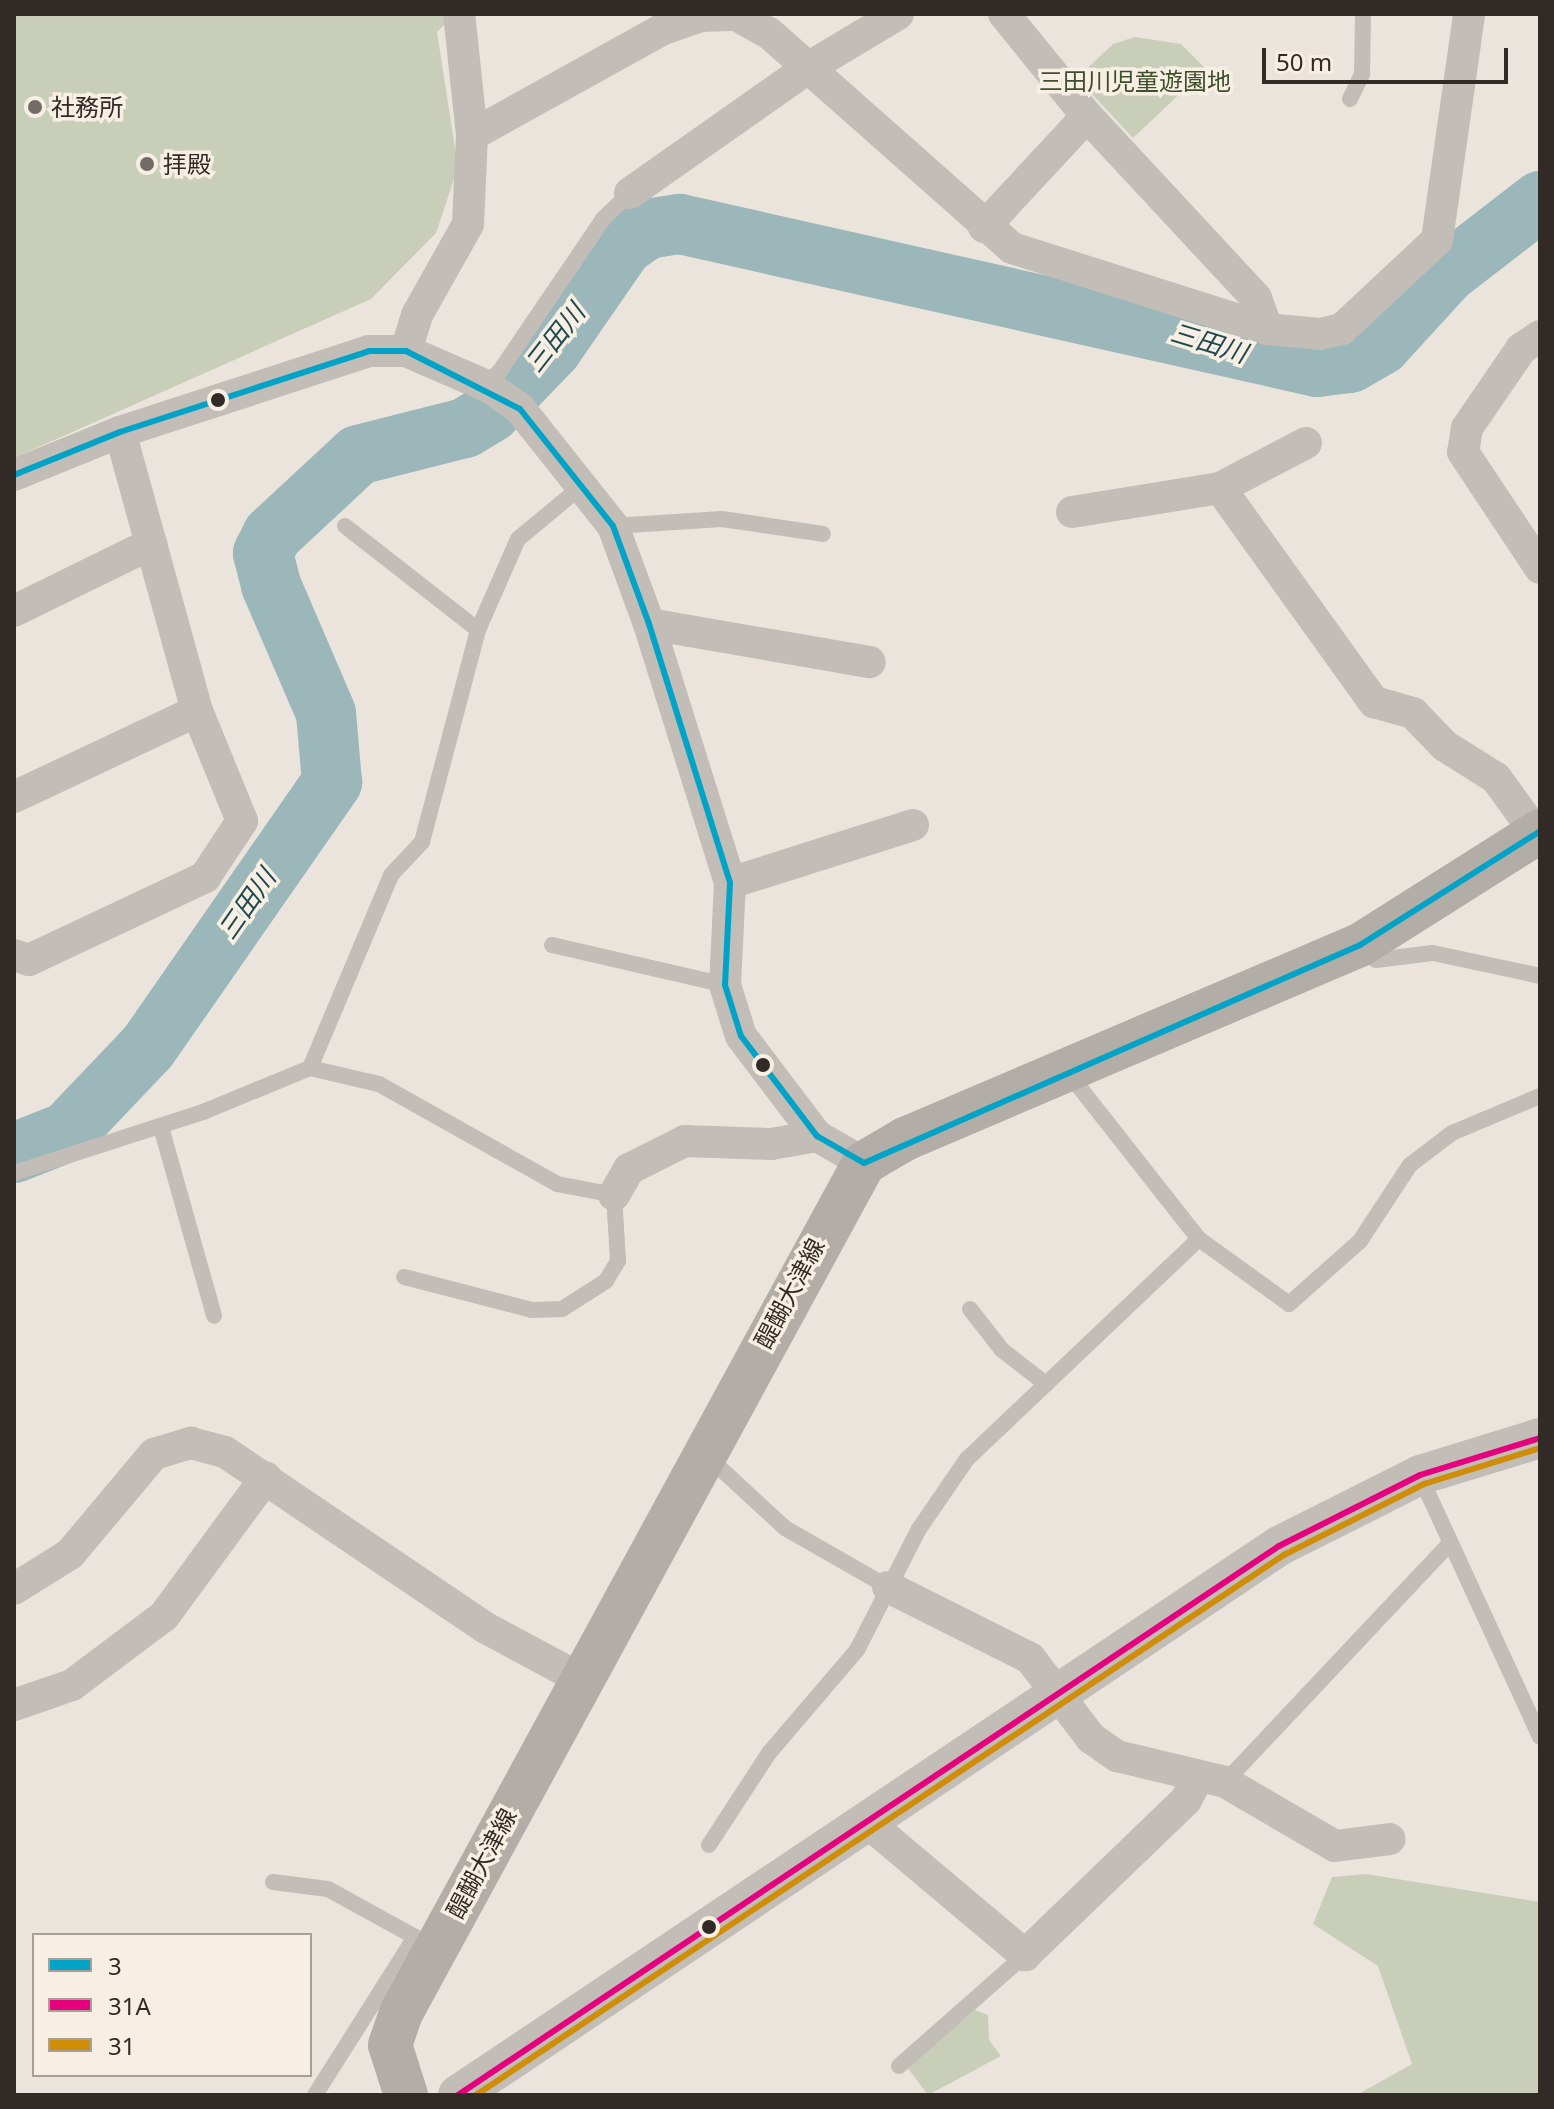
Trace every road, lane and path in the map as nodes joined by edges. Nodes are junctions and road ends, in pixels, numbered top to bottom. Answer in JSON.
{"nodes":[{"id":1,"x":459,"y":14,"type":"edge"},
{"id":2,"x":898,"y":14,"type":"edge"},
{"id":3,"x":1004,"y":14,"type":"edge"},
{"id":4,"x":1363,"y":14,"type":"edge"},
{"id":5,"x":1469,"y":14,"type":"edge"},
{"id":6,"x":808,"y":68,"type":"junction"},
{"id":7,"x":1350,"y":99,"type":"dead end"},
{"id":8,"x":1087,"y":116,"type":"junction"},
{"id":9,"x":472,"y":135,"type":"junction"},
{"id":10,"x":630,"y":193,"type":"joint"},
{"id":11,"x":984,"y":227,"type":"junction"},
{"id":12,"x":1267,"y":329,"type":"junction"},
{"id":13,"x":1540,"y":336,"type":"edge"},
{"id":14,"x":406,"y":351,"type":"junction"},
{"id":15,"x":502,"y":396,"type":"junction"},
{"id":16,"x":120,"y":432,"type":"junction"},
{"id":17,"x":1306,"y":443,"type":"dead end"},
{"id":18,"x":14,"y":475,"type":"edge"},
{"id":19,"x":584,"y":484,"type":"junction"},
{"id":20,"x":1220,"y":488,"type":"junction"},
{"id":21,"x":1072,"y":512,"type":"dead end"},
{"id":22,"x":345,"y":526,"type":"dead end"},
{"id":23,"x":613,"y":526,"type":"junction"},
{"id":24,"x":823,"y":534,"type":"dead end"},
{"id":25,"x":151,"y":544,"type":"junction"},
{"id":26,"x":1540,"y":568,"type":"edge"},
{"id":27,"x":14,"y":611,"type":"edge"},
{"id":28,"x":649,"y":624,"type":"junction"},
{"id":29,"x":478,"y":630,"type":"junction"},
{"id":30,"x":870,"y":662,"type":"dead end"},
{"id":31,"x":197,"y":711,"type":"junction"},
{"id":32,"x":14,"y":797,"type":"edge"},
{"id":33,"x":913,"y":825,"type":"dead end"},
{"id":34,"x":1538,"y":832,"type":"edge"},
{"id":35,"x":730,"y":883,"type":"junction"},
{"id":36,"x":552,"y":945,"type":"dead end"},
{"id":37,"x":1360,"y":945,"type":"junction"},
{"id":38,"x":14,"y":955,"type":"edge"},
{"id":39,"x":1540,"y":976,"type":"edge"},
{"id":40,"x":725,"y":985,"type":"junction"},
{"id":41,"x":310,"y":1068,"type":"junction"},
{"id":42,"x":1065,"y":1069,"type":"junction"},
{"id":43,"x":1540,"y":1096,"type":"edge"},
{"id":44,"x":161,"y":1127,"type":"junction"},
{"id":45,"x":817,"y":1136,"type":"junction"},
{"id":46,"x":864,"y":1163,"type":"junction"},
{"id":47,"x":14,"y":1173,"type":"edge"},
{"id":48,"x":614,"y":1195,"type":"junction"},
{"id":49,"x":1199,"y":1239,"type":"junction"},
{"id":50,"x":404,"y":1277,"type":"dead end"},
{"id":51,"x":970,"y":1309,"type":"dead end"},
{"id":52,"x":214,"y":1316,"type":"dead end"},
{"id":53,"x":1046,"y":1384,"type":"junction"},
{"id":54,"x":1540,"y":1438,"type":"edge"},
{"id":55,"x":703,"y":1453,"type":"junction"},
{"id":56,"x":1420,"y":1475,"type":"junction"},
{"id":57,"x":266,"y":1477,"type":"junction"},
{"id":58,"x":1450,"y":1543,"type":"junction"},
{"id":59,"x":888,"y":1587,"type":"junction"},
{"id":60,"x":14,"y":1589,"type":"edge"},
{"id":61,"x":581,"y":1679,"type":"junction"},
{"id":62,"x":1059,"y":1696,"type":"junction"},
{"id":63,"x":14,"y":1705,"type":"edge"},
{"id":64,"x":1540,"y":1737,"type":"edge"},
{"id":65,"x":1212,"y":1779,"type":"junction"},
{"id":66,"x":867,"y":1822,"type":"junction"},
{"id":67,"x":1390,"y":1839,"type":"dead end"},
{"id":68,"x":709,"y":1845,"type":"dead end"},
{"id":69,"x":273,"y":1882,"type":"dead end"},
{"id":70,"x":425,"y":1943,"type":"junction"},
{"id":71,"x":1025,"y":1955,"type":"junction"},
{"id":72,"x":899,"y":2066,"type":"dead end"},
{"id":73,"x":315,"y":2095,"type":"edge"},
{"id":74,"x":406,"y":2095,"type":"edge"},
{"id":75,"x":458,"y":2095,"type":"edge"}],
"edges":[{"from":1,"to":9,"type":"street"},
{"from":2,"to":6,"type":"street"},
{"from":3,"to":8,"type":"street"},
{"from":4,"to":7,"type":"lane"},
{"from":5,"to":12,"type":"street"},
{"from":6,"to":9,"type":"street"},
{"from":6,"to":10,"type":"street"},
{"from":6,"to":11,"type":"street"},
{"from":8,"to":11,"type":"street"},
{"from":8,"to":12,"type":"street"},
{"from":9,"to":14,"type":"street"},
{"from":10,"to":15,"type":"lane"},
{"from":11,"to":12,"type":"street"},
{"from":13,"to":26,"type":"street"},
{"from":14,"to":15,"type":"street"},
{"from":14,"to":16,"type":"street"},
{"from":15,"to":19,"type":"street"},
{"from":16,"to":18,"type":"street"},
{"from":16,"to":25,"type":"street"},
{"from":17,"to":20,"type":"street"},
{"from":19,"to":23,"type":"street"},
{"from":19,"to":29,"type":"lane"},
{"from":20,"to":21,"type":"street"},
{"from":20,"to":34,"type":"street"},
{"from":22,"to":29,"type":"lane"},
{"from":23,"to":24,"type":"lane"},
{"from":23,"to":28,"type":"street"},
{"from":25,"to":27,"type":"street"},
{"from":25,"to":31,"type":"street"},
{"from":28,"to":30,"type":"street"},
{"from":28,"to":35,"type":"street"},
{"from":29,"to":41,"type":"lane"},
{"from":31,"to":32,"type":"street"},
{"from":31,"to":38,"type":"street"},
{"from":33,"to":35,"type":"street"},
{"from":34,"to":37,"type":"main road"},
{"from":35,"to":40,"type":"street"},
{"from":36,"to":40,"type":"lane"},
{"from":37,"to":39,"type":"lane"},
{"from":37,"to":42,"type":"main road"},
{"from":40,"to":45,"type":"street"},
{"from":41,"to":44,"type":"lane"},
{"from":41,"to":48,"type":"lane"},
{"from":42,"to":46,"type":"main road"},
{"from":42,"to":49,"type":"lane"},
{"from":43,"to":49,"type":"lane"},
{"from":44,"to":47,"type":"lane"},
{"from":44,"to":52,"type":"lane"},
{"from":45,"to":46,"type":"street"},
{"from":45,"to":48,"type":"street"},
{"from":46,"to":55,"type":"main road","name":"醍醐大津線"},
{"from":48,"to":50,"type":"lane"},
{"from":49,"to":53,"type":"lane"},
{"from":51,"to":53,"type":"lane"},
{"from":53,"to":59,"type":"lane"},
{"from":54,"to":56,"type":"street"},
{"from":55,"to":59,"type":"lane"},
{"from":55,"to":61,"type":"main road","name":"醍醐大津線"},
{"from":56,"to":58,"type":"lane"},
{"from":56,"to":62,"type":"street"},
{"from":57,"to":60,"type":"street"},
{"from":57,"to":61,"type":"street"},
{"from":57,"to":63,"type":"street"},
{"from":58,"to":64,"type":"lane"},
{"from":58,"to":65,"type":"lane"},
{"from":59,"to":62,"type":"street"},
{"from":59,"to":68,"type":"lane"},
{"from":61,"to":70,"type":"main road","name":"醍醐大津線"},
{"from":62,"to":65,"type":"street"},
{"from":62,"to":66,"type":"street"},
{"from":65,"to":67,"type":"street"},
{"from":65,"to":71,"type":"street"},
{"from":66,"to":71,"type":"street"},
{"from":66,"to":75,"type":"street"},
{"from":69,"to":70,"type":"lane"},
{"from":70,"to":73,"type":"lane"},
{"from":70,"to":74,"type":"main road","name":"醍醐大津線"},
{"from":71,"to":72,"type":"lane"}]}
